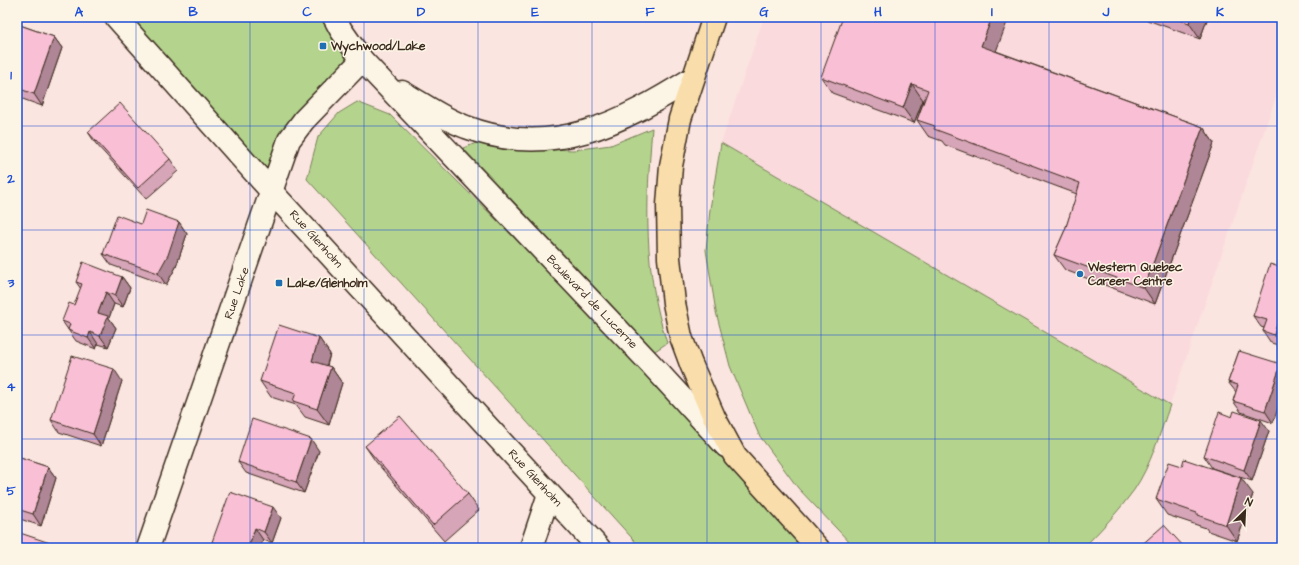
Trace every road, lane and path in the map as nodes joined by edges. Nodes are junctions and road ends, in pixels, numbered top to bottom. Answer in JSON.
{"nodes":[{"id":1,"x":116,"y":17,"type":"edge"},
{"id":2,"x":334,"y":17,"type":"edge"},
{"id":3,"x":714,"y":17,"type":"edge"},
{"id":4,"x":362,"y":60,"type":"junction"},
{"id":5,"x":693,"y":78,"type":"junction"},
{"id":6,"x":272,"y":192,"type":"junction"},
{"id":7,"x":735,"y":456,"type":"junction"},
{"id":8,"x":549,"y":494,"type":"junction"},
{"id":9,"x":148,"y":548,"type":"edge"},
{"id":10,"x":531,"y":548,"type":"edge"},
{"id":11,"x":598,"y":548,"type":"edge"},
{"id":12,"x":818,"y":548,"type":"edge"}],
"edges":[{"from":1,"to":6,"type":"street","name":"Rue Glenholm"},
{"from":2,"to":4,"type":"street"},
{"from":3,"to":5,"type":"main road"},
{"from":4,"to":5,"type":"street"},
{"from":4,"to":6,"type":"street","name":"Rue Lake"},
{"from":4,"to":7,"type":"street","name":"Boulevard de Lucerne"},
{"from":5,"to":7,"type":"main road"},
{"from":6,"to":8,"type":"street","name":"Rue Glenholm"},
{"from":6,"to":9,"type":"street","name":"Rue Lake"},
{"from":7,"to":12,"type":"main road","name":"Boulevard de Lucerne"},
{"from":8,"to":10,"type":"street"},
{"from":8,"to":11,"type":"street","name":"Rue Glenholm"}]}
